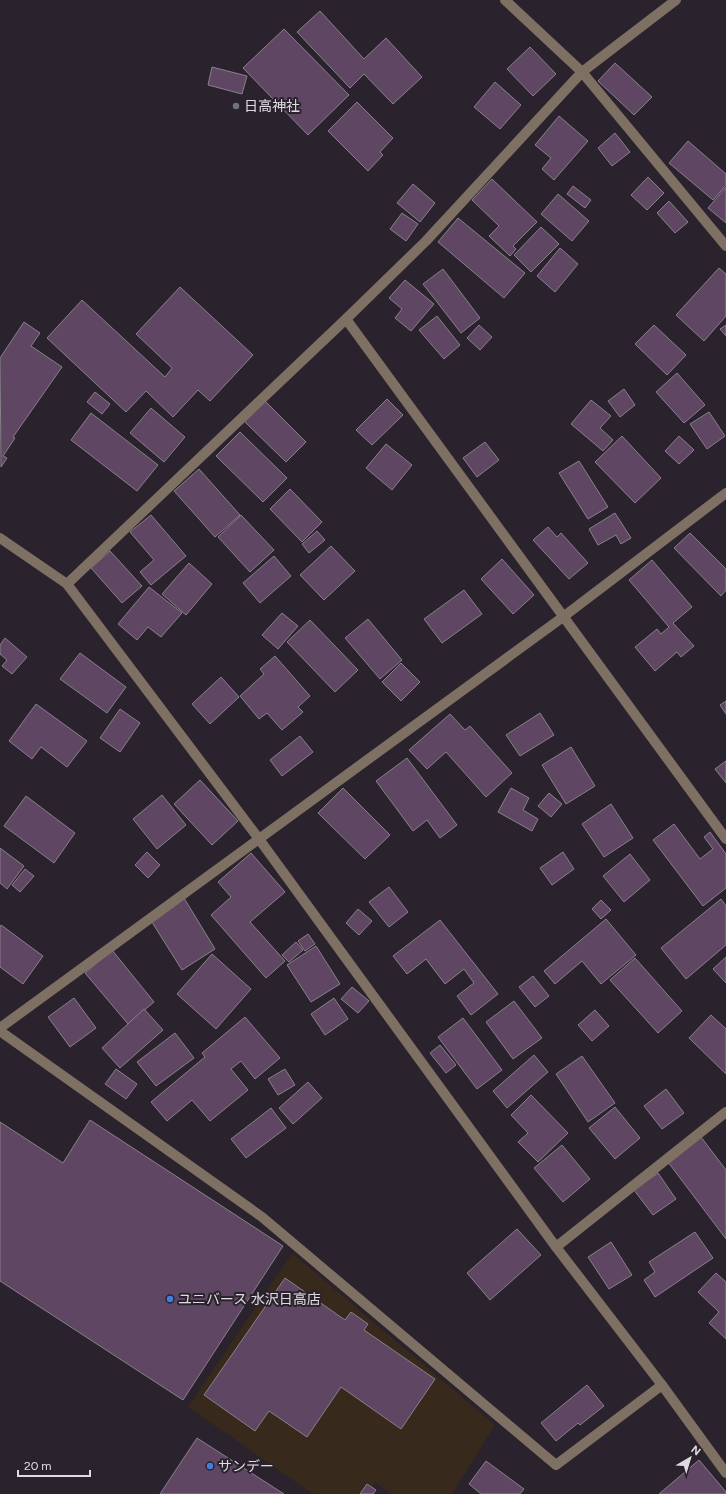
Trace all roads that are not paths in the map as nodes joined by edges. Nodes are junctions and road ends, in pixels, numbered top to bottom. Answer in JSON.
{"nodes":[{"id":1,"x":505,"y":0,"type":"edge"},
{"id":2,"x":676,"y":0,"type":"edge"},
{"id":3,"x":582,"y":72,"type":"junction"},
{"id":4,"x":726,"y":246,"type":"edge"},
{"id":5,"x":346,"y":319,"type":"junction"},
{"id":6,"x":726,"y":493,"type":"edge"},
{"id":7,"x":0,"y":538,"type":"edge"},
{"id":8,"x":67,"y":584,"type":"junction"},
{"id":9,"x":563,"y":617,"type":"junction"},
{"id":10,"x":259,"y":839,"type":"junction"},
{"id":11,"x":726,"y":839,"type":"edge"},
{"id":12,"x":0,"y":1028,"type":"edge"},
{"id":13,"x":0,"y":1031,"type":"edge"},
{"id":14,"x":726,"y":1112,"type":"edge"},
{"id":15,"x":556,"y":1247,"type":"junction"},
{"id":16,"x":662,"y":1385,"type":"junction"},
{"id":17,"x":726,"y":1473,"type":"edge"}],
"edges":[{"from":1,"to":3,"type":"street"},
{"from":2,"to":3,"type":"street"},
{"from":3,"to":4,"type":"street"},
{"from":3,"to":5,"type":"street"},
{"from":5,"to":8,"type":"street"},
{"from":5,"to":9,"type":"street"},
{"from":6,"to":9,"type":"street"},
{"from":7,"to":8,"type":"street"},
{"from":8,"to":10,"type":"street"},
{"from":9,"to":10,"type":"street"},
{"from":9,"to":11,"type":"street"},
{"from":10,"to":12,"type":"street"},
{"from":10,"to":15,"type":"street"},
{"from":13,"to":16,"type":"street"},
{"from":14,"to":15,"type":"street"},
{"from":15,"to":16,"type":"street"},
{"from":16,"to":17,"type":"street"}]}
